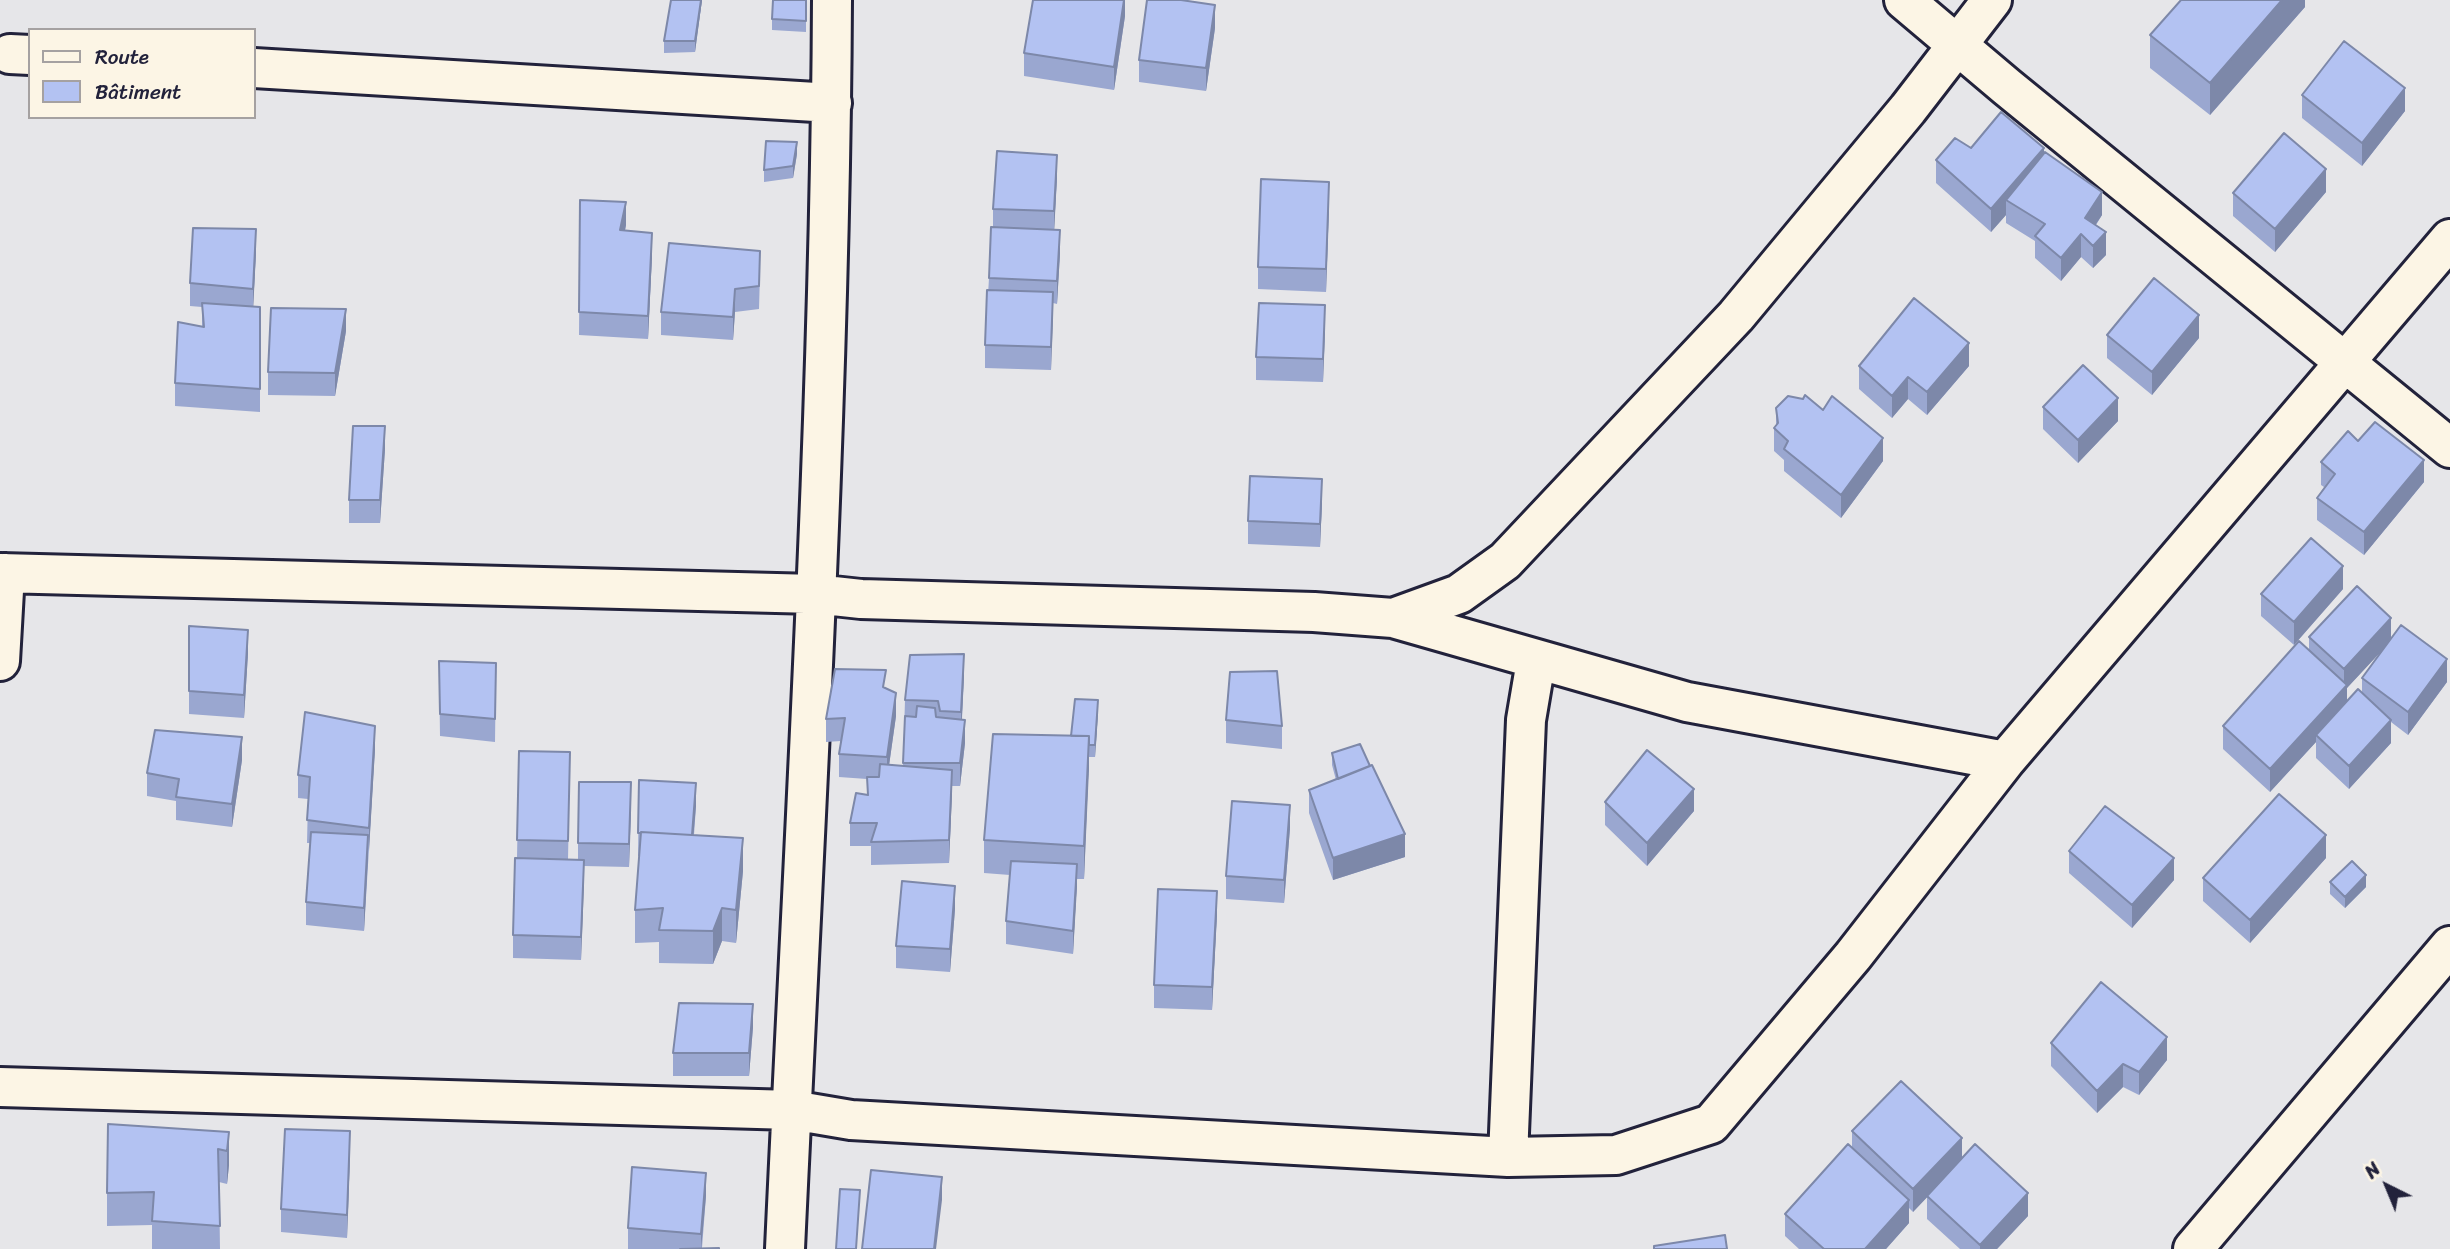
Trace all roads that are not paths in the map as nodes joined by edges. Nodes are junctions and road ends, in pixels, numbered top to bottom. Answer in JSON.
{"nodes":[{"id":1,"x":832,"y":0,"type":"edge"},
{"id":2,"x":1905,"y":0,"type":"edge"},
{"id":3,"x":1992,"y":0,"type":"edge"},
{"id":4,"x":1956,"y":43,"type":"junction"},
{"id":5,"x":256,"y":68,"type":"edge"},
{"id":6,"x":832,"y":103,"type":"junction"},
{"id":7,"x":2450,"y":239,"type":"edge"},
{"id":8,"x":2347,"y":363,"type":"junction"},
{"id":9,"x":2450,"y":447,"type":"edge"},
{"id":10,"x":2,"y":573,"type":"edge"},
{"id":11,"x":815,"y":594,"type":"junction"},
{"id":12,"x":1392,"y":618,"type":"junction"},
{"id":13,"x":0,"y":661,"type":"edge"},
{"id":14,"x":1536,"y":661,"type":"junction"},
{"id":15,"x":2005,"y":761,"type":"junction"},
{"id":16,"x":2450,"y":946,"type":"edge"},
{"id":17,"x":0,"y":1087,"type":"edge"},
{"id":18,"x":792,"y":1110,"type":"junction"},
{"id":19,"x":1508,"y":1157,"type":"junction"},
{"id":20,"x":785,"y":1249,"type":"edge"},
{"id":21,"x":2193,"y":1249,"type":"edge"}],
"edges":[{"from":1,"to":6,"type":"street"},
{"from":2,"to":4,"type":"street"},
{"from":3,"to":4,"type":"street"},
{"from":4,"to":8,"type":"street"},
{"from":4,"to":12,"type":"street"},
{"from":5,"to":6,"type":"street"},
{"from":6,"to":11,"type":"street"},
{"from":7,"to":8,"type":"street"},
{"from":8,"to":9,"type":"street"},
{"from":8,"to":15,"type":"street"},
{"from":10,"to":11,"type":"street"},
{"from":10,"to":13,"type":"street"},
{"from":11,"to":12,"type":"street"},
{"from":11,"to":18,"type":"street"},
{"from":12,"to":14,"type":"street"},
{"from":14,"to":15,"type":"street"},
{"from":14,"to":19,"type":"street"},
{"from":15,"to":19,"type":"street"},
{"from":16,"to":21,"type":"street"},
{"from":17,"to":18,"type":"street"},
{"from":18,"to":19,"type":"street"},
{"from":18,"to":20,"type":"street"}]}
